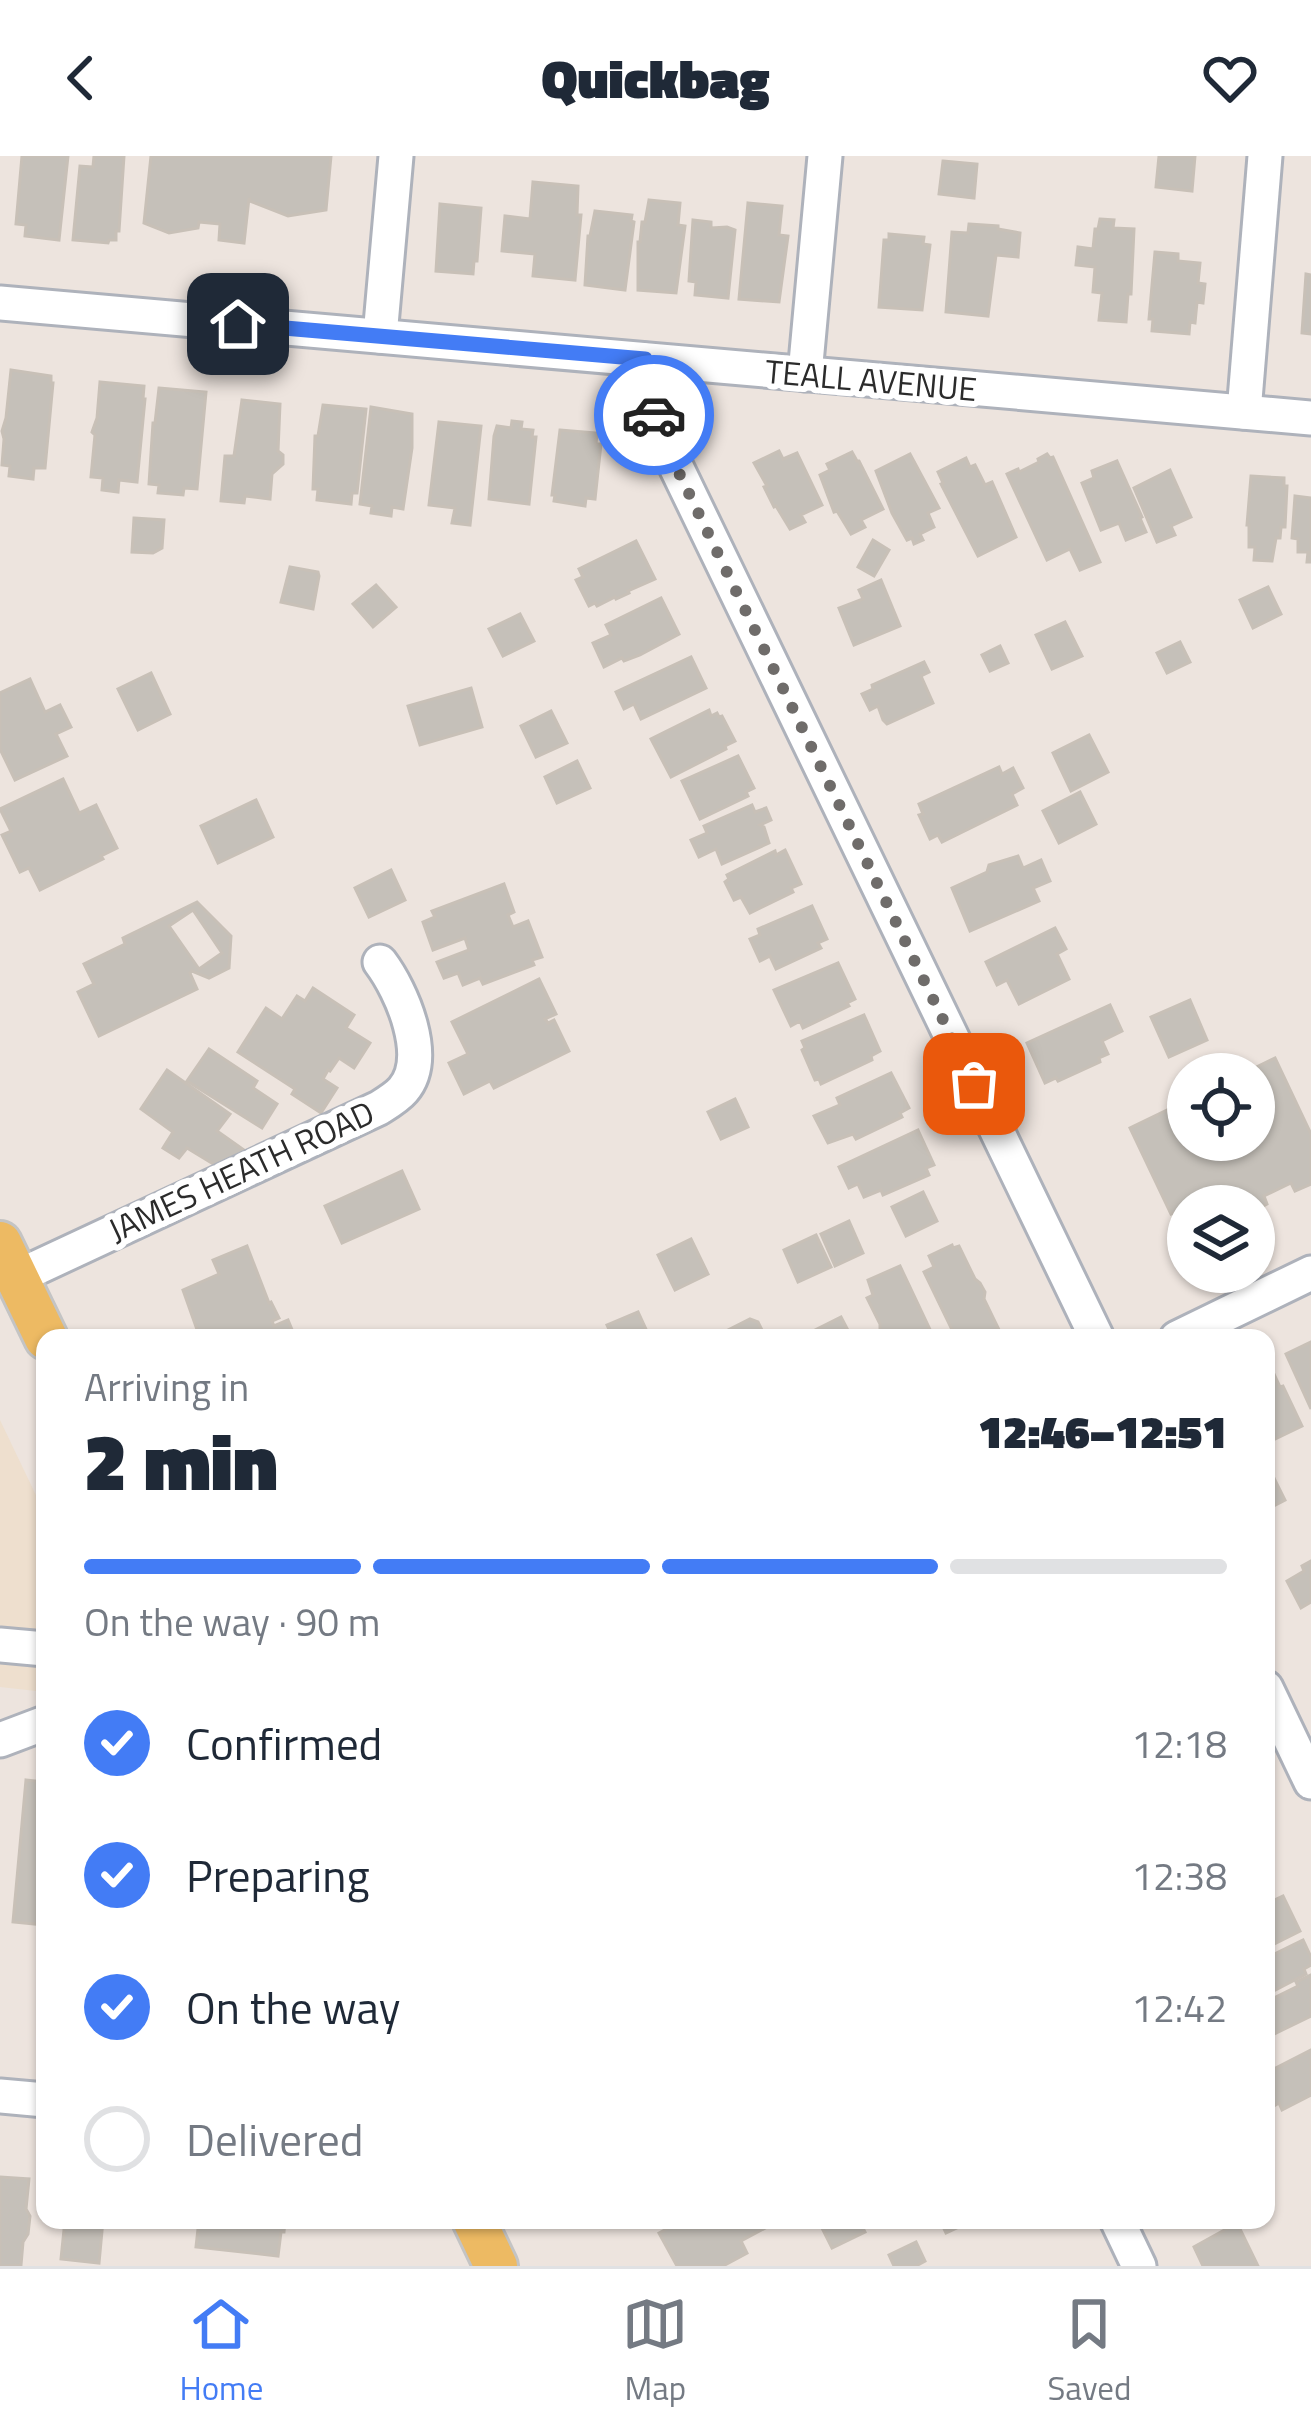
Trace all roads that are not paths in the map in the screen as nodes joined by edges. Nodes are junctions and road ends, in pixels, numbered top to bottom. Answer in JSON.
{"nodes":[{"id":1,"x":395,"y":156,"type":"edge"},
{"id":2,"x":825,"y":156,"type":"edge"},
{"id":3,"x":1264,"y":156,"type":"edge"},
{"id":4,"x":0,"y":303,"type":"edge"},
{"id":5,"x":380,"y":336,"type":"junction"},
{"id":6,"x":645,"y":359,"type":"junction"},
{"id":7,"x":805,"y":374,"type":"junction"},
{"id":8,"x":1244,"y":412,"type":"junction"},
{"id":9,"x":1311,"y":418,"type":"edge"},
{"id":10,"x":380,"y":962,"type":"dead end"},
{"id":11,"x":8,"y":1260,"type":"edge"},
{"id":12,"x":1311,"y":1273,"type":"edge"},
{"id":13,"x":42,"y":1329,"type":"edge"},
{"id":14,"x":1093,"y":1329,"type":"edge"},
{"id":15,"x":1196,"y":1329,"type":"edge"},
{"id":16,"x":0,"y":1645,"type":"edge"},
{"id":17,"x":36,"y":1648,"type":"edge"},
{"id":18,"x":1275,"y":1707,"type":"edge"},
{"id":19,"x":36,"y":1726,"type":"edge"},
{"id":20,"x":0,"y":1740,"type":"edge"},
{"id":21,"x":1311,"y":1781,"type":"edge"},
{"id":22,"x":0,"y":2096,"type":"edge"},
{"id":23,"x":36,"y":2099,"type":"edge"},
{"id":24,"x":478,"y":2229,"type":"edge"},
{"id":25,"x":1121,"y":2229,"type":"edge"},
{"id":26,"x":496,"y":2266,"type":"edge"},
{"id":27,"x":1139,"y":2266,"type":"edge"}],
"edges":[{"from":1,"to":5,"type":"street"},
{"from":2,"to":7,"type":"street"},
{"from":3,"to":8,"type":"street"},
{"from":4,"to":5,"type":"street","name":"TEALL AVENUE"},
{"from":5,"to":6,"type":"street","name":"TEALL AVENUE"},
{"from":6,"to":7,"type":"street","name":"TEALL AVENUE"},
{"from":6,"to":14,"type":"street"},
{"from":7,"to":8,"type":"street","name":"TEALL AVENUE"},
{"from":8,"to":9,"type":"street","name":"TEALL AVENUE"},
{"from":10,"to":11,"type":"street","name":"JAMES HEATH ROAD"},
{"from":11,"to":13,"type":"main road"},
{"from":12,"to":15,"type":"street"},
{"from":16,"to":17,"type":"street"},
{"from":18,"to":21,"type":"street"},
{"from":19,"to":20,"type":"street"},
{"from":22,"to":23,"type":"street"},
{"from":24,"to":26,"type":"main road"},
{"from":25,"to":27,"type":"street"}]}
